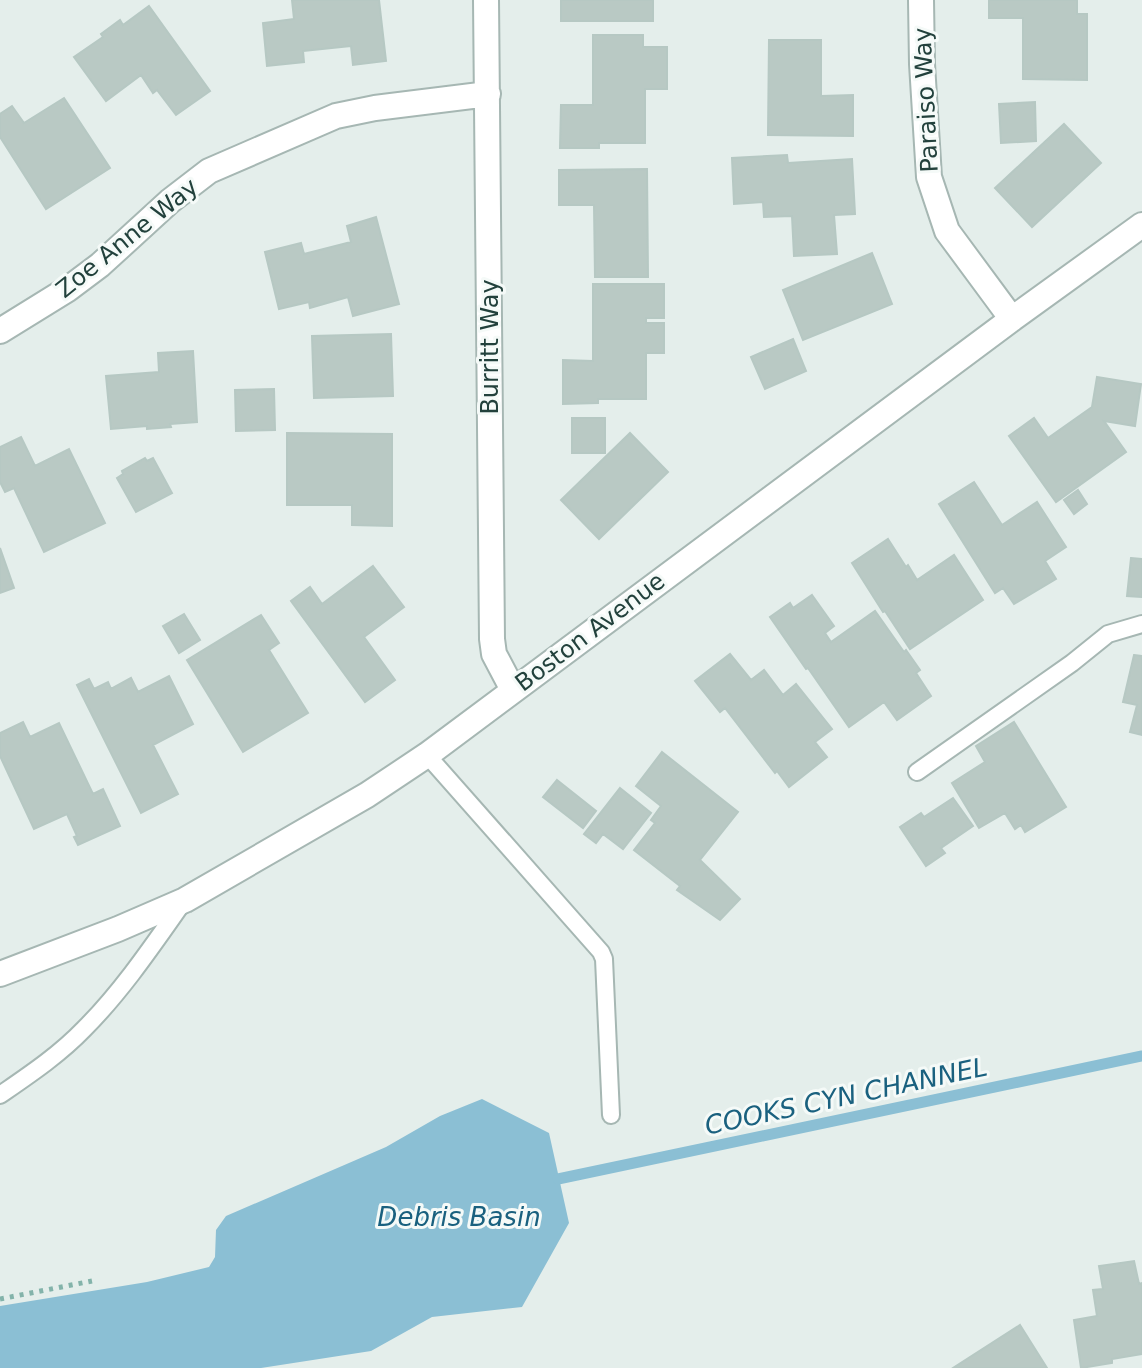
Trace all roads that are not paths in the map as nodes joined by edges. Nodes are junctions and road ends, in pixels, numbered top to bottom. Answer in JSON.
{"nodes":[{"id":1,"x":486,"y":0,"type":"edge"},
{"id":2,"x":921,"y":0,"type":"edge"},
{"id":3,"x":488,"y":94,"type":"junction"},
{"id":4,"x":1142,"y":225,"type":"edge"},
{"id":5,"x":1012,"y":319,"type":"junction"},
{"id":6,"x":0,"y":331,"type":"edge"},
{"id":7,"x":1142,"y":624,"type":"edge"},
{"id":8,"x":513,"y":690,"type":"junction"},
{"id":9,"x":427,"y":755,"type":"junction"},
{"id":10,"x":917,"y":772,"type":"dead end"},
{"id":11,"x":185,"y":900,"type":"junction"},
{"id":12,"x":0,"y":974,"type":"edge"},
{"id":13,"x":0,"y":1095,"type":"edge"},
{"id":14,"x":611,"y":1115,"type":"dead end"}],
"edges":[{"from":1,"to":3,"type":"street","name":"Burritt Way"},
{"from":2,"to":5,"type":"street","name":"Paraiso Way"},
{"from":3,"to":6,"type":"street","name":"Zoe Anne Way"},
{"from":3,"to":8,"type":"street","name":"Burritt Way"},
{"from":4,"to":5,"type":"street","name":"Boston Avenue"},
{"from":5,"to":8,"type":"street","name":"Boston Avenue"},
{"from":7,"to":10,"type":"lane"},
{"from":8,"to":9,"type":"street","name":"Boston Avenue"},
{"from":9,"to":11,"type":"street","name":"Boston Avenue"},
{"from":9,"to":14,"type":"lane"},
{"from":11,"to":12,"type":"street","name":"Boston Avenue"},
{"from":11,"to":13,"type":"lane"}]}
